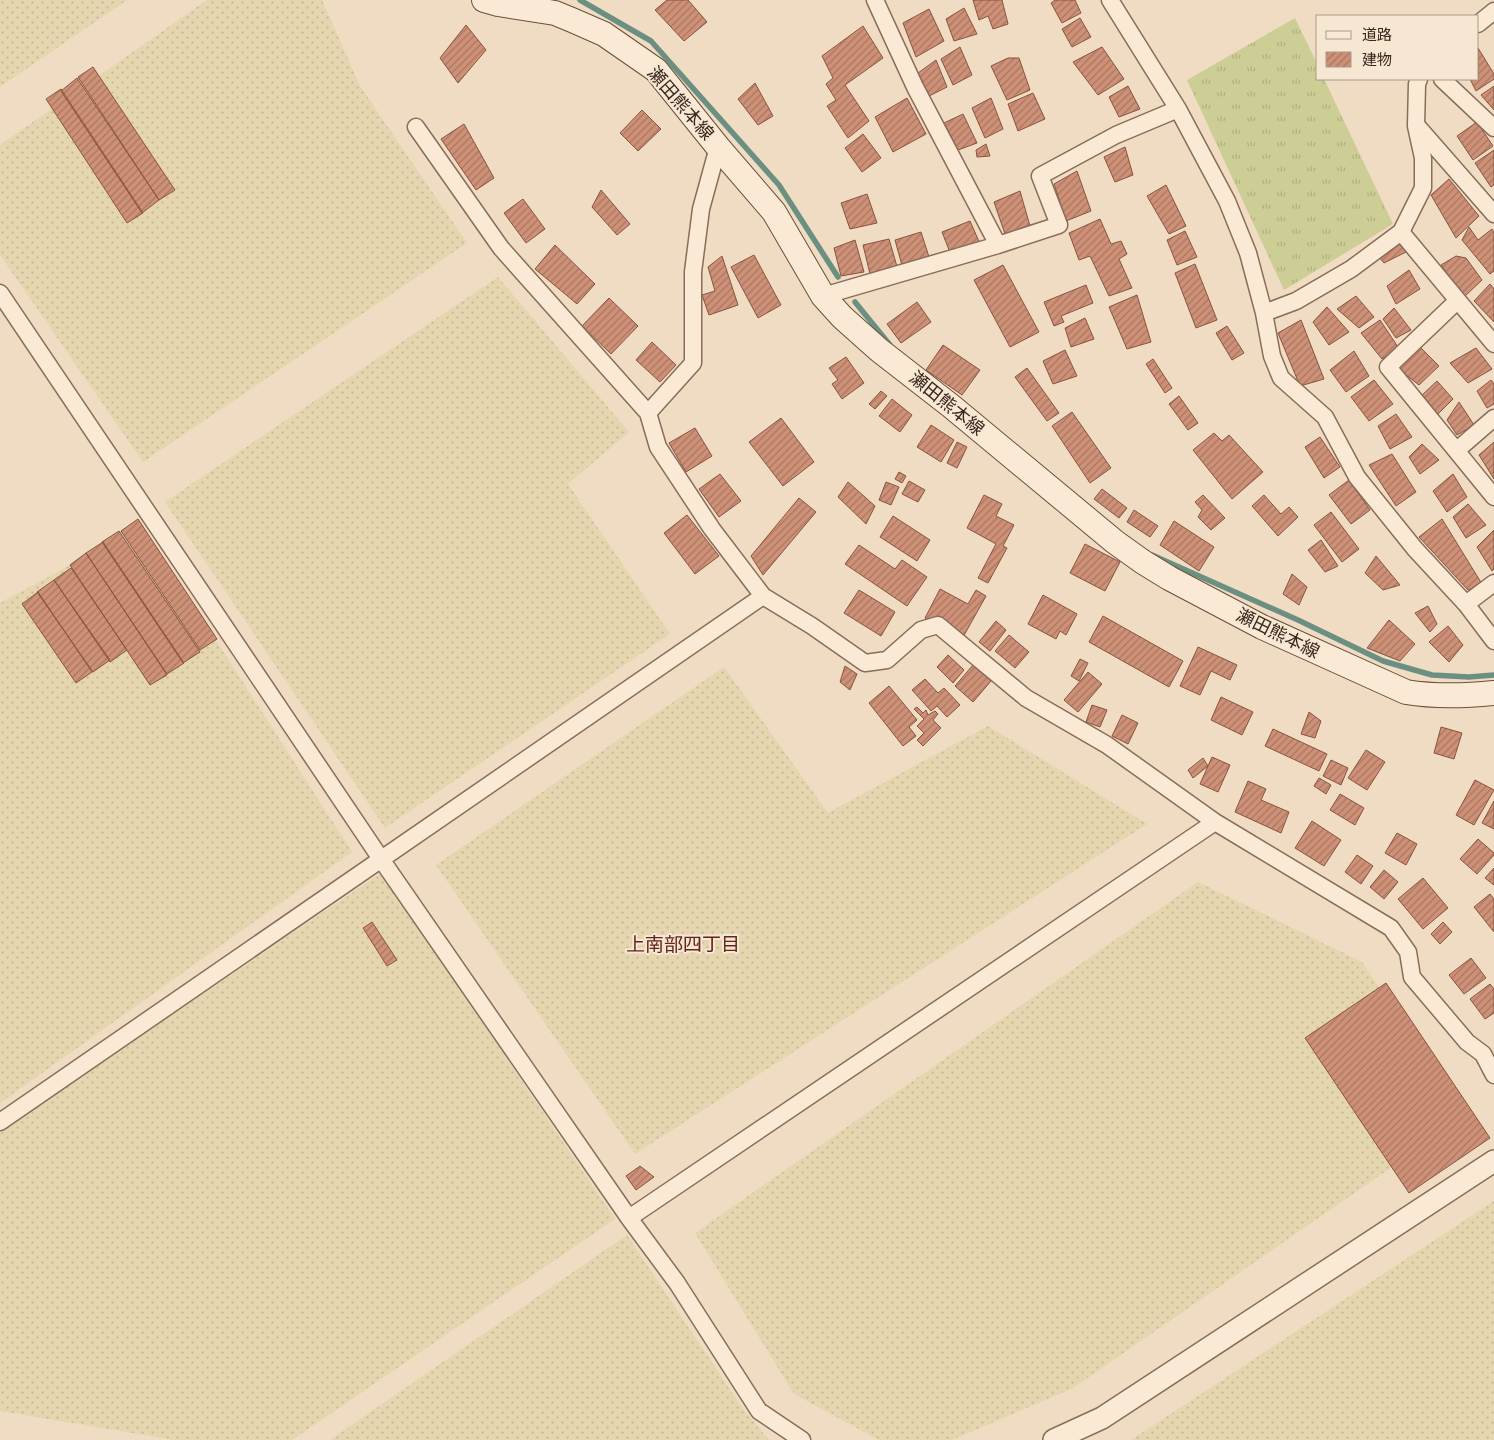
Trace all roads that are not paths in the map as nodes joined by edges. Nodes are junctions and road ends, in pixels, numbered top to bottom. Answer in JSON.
{"nodes":[{"id":1,"x":484,"y":0,"type":"edge"},
{"id":2,"x":875,"y":0,"type":"edge"},
{"id":3,"x":1110,"y":0,"type":"edge"},
{"id":4,"x":557,"y":7,"type":"edge"},
{"id":5,"x":1494,"y":11,"type":"edge"},
{"id":6,"x":1479,"y":23,"type":"edge"},
{"id":7,"x":1418,"y":80,"type":"edge"},
{"id":8,"x":1443,"y":80,"type":"edge"},
{"id":9,"x":1178,"y":110,"type":"junction"},
{"id":10,"x":1416,"y":126,"type":"junction"},
{"id":11,"x":416,"y":127,"type":"dead end"},
{"id":12,"x":1494,"y":128,"type":"edge"},
{"id":13,"x":718,"y":147,"type":"junction"},
{"id":14,"x":1494,"y":214,"type":"edge"},
{"id":15,"x":1401,"y":232,"type":"junction"},
{"id":16,"x":998,"y":245,"type":"junction"},
{"id":17,"x":0,"y":293,"type":"edge"},
{"id":18,"x":823,"y":296,"type":"junction"},
{"id":19,"x":1458,"y":301,"type":"junction"},
{"id":20,"x":1264,"y":313,"type":"junction"},
{"id":21,"x":1494,"y":344,"type":"edge"},
{"id":22,"x":648,"y":413,"type":"junction"},
{"id":23,"x":1494,"y":418,"type":"edge"},
{"id":24,"x":1457,"y":450,"type":"junction"},
{"id":25,"x":1494,"y":497,"type":"edge"},
{"id":26,"x":1494,"y":583,"type":"edge"},
{"id":27,"x":763,"y":596,"type":"junction"},
{"id":28,"x":1466,"y":604,"type":"junction"},
{"id":29,"x":1494,"y":641,"type":"edge"},
{"id":30,"x":1494,"y":693,"type":"edge"},
{"id":31,"x":1215,"y":822,"type":"junction"},
{"id":32,"x":381,"y":859,"type":"junction"},
{"id":33,"x":1489,"y":1050,"type":"edge"},
{"id":34,"x":1494,"y":1075,"type":"edge"},
{"id":35,"x":0,"y":1122,"type":"edge"},
{"id":36,"x":1494,"y":1161,"type":"edge"},
{"id":37,"x":629,"y":1218,"type":"junction"},
{"id":38,"x":802,"y":1440,"type":"edge"},
{"id":39,"x":1054,"y":1440,"type":"edge"}],
"edges":[{"from":1,"to":4,"type":"main road","name":"瀬田熊本線"},
{"from":2,"to":16,"type":"street"},
{"from":3,"to":9,"type":"street"},
{"from":4,"to":13,"type":"main road","name":"瀬田熊本線"},
{"from":5,"to":6,"type":"street"},
{"from":7,"to":10,"type":"street"},
{"from":8,"to":12,"type":"street"},
{"from":9,"to":16,"type":"street"},
{"from":9,"to":20,"type":"street"},
{"from":10,"to":14,"type":"street"},
{"from":10,"to":15,"type":"street"},
{"from":11,"to":22,"type":"street"},
{"from":13,"to":18,"type":"main road","name":"瀬田熊本線"},
{"from":13,"to":22,"type":"street"},
{"from":15,"to":19,"type":"street"},
{"from":15,"to":20,"type":"street"},
{"from":16,"to":18,"type":"street"},
{"from":17,"to":32,"type":"street"},
{"from":18,"to":30,"type":"main road","name":"瀬田熊本線"},
{"from":19,"to":21,"type":"street"},
{"from":19,"to":24,"type":"street"},
{"from":20,"to":28,"type":"street"},
{"from":22,"to":27,"type":"street"},
{"from":23,"to":24,"type":"street"},
{"from":24,"to":25,"type":"street"},
{"from":26,"to":28,"type":"street"},
{"from":27,"to":31,"type":"street"},
{"from":27,"to":32,"type":"street"},
{"from":28,"to":29,"type":"street"},
{"from":31,"to":33,"type":"street"},
{"from":31,"to":37,"type":"street"},
{"from":32,"to":35,"type":"street"},
{"from":32,"to":37,"type":"street"},
{"from":33,"to":34,"type":"street"},
{"from":36,"to":39,"type":"street"},
{"from":37,"to":38,"type":"street"}]}
